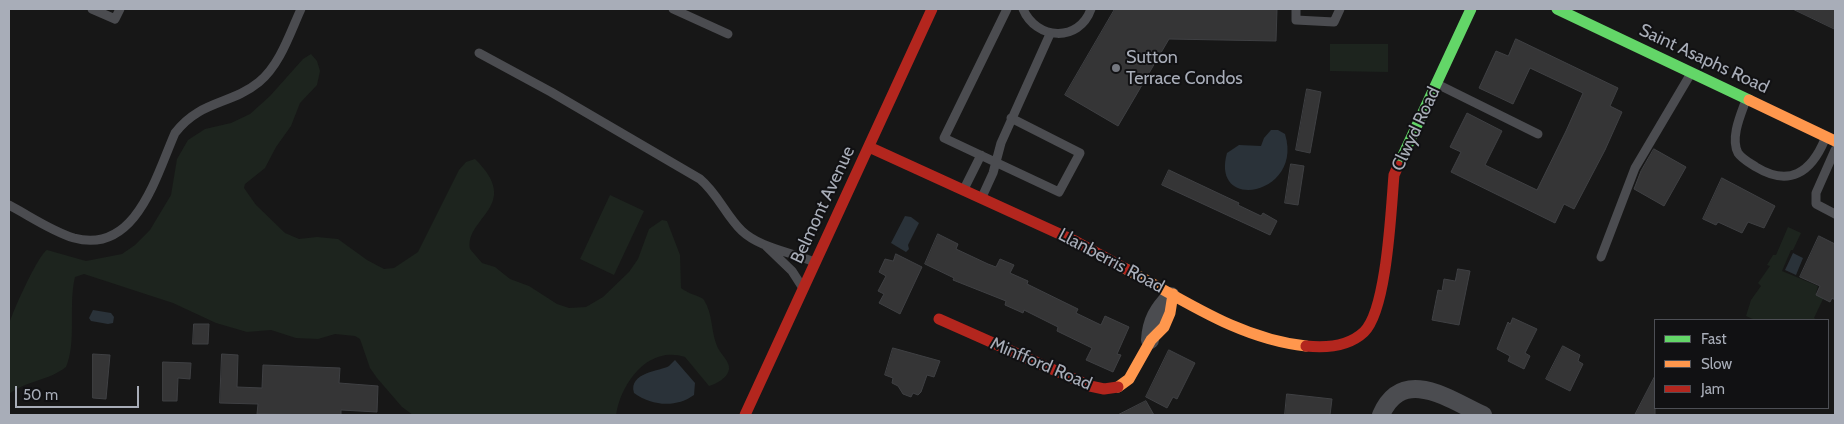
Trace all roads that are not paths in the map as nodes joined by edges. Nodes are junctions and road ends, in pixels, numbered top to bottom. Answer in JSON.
{"nodes":[{"id":1,"x":92,"y":9,"type":"edge"},
{"id":2,"x":120,"y":9,"type":"edge"},
{"id":3,"x":301,"y":9,"type":"edge"},
{"id":4,"x":672,"y":9,"type":"edge"},
{"id":5,"x":932,"y":9,"type":"edge"},
{"id":6,"x":1008,"y":9,"type":"edge"},
{"id":7,"x":1023,"y":9,"type":"edge"},
{"id":8,"x":1091,"y":9,"type":"edge"},
{"id":9,"x":1296,"y":9,"type":"edge"},
{"id":10,"x":1340,"y":9,"type":"edge"},
{"id":11,"x":1471,"y":9,"type":"edge"},
{"id":12,"x":1557,"y":9,"type":"edge"},
{"id":13,"x":728,"y":34,"type":"dead end"},
{"id":14,"x":1050,"y":34,"type":"junction"},
{"id":15,"x":480,"y":53,"type":"dead end"},
{"id":16,"x":1691,"y":72,"type":"junction"},
{"id":17,"x":1436,"y":84,"type":"junction"},
{"id":18,"x":1747,"y":99,"type":"junction"},
{"id":19,"x":1011,"y":118,"type":"junction"},
{"id":20,"x":1538,"y":134,"type":"dead end"},
{"id":21,"x":1831,"y":139,"type":"edge"},
{"id":22,"x":869,"y":147,"type":"junction"},
{"id":23,"x":1835,"y":150,"type":"edge"},
{"id":24,"x":980,"y":155,"type":"junction"},
{"id":25,"x":995,"y":162,"type":"junction"},
{"id":26,"x":964,"y":190,"type":"junction"},
{"id":27,"x":982,"y":198,"type":"junction"},
{"id":28,"x":9,"y":205,"type":"edge"},
{"id":29,"x":1835,"y":214,"type":"edge"},
{"id":30,"x":764,"y":244,"type":"junction"},
{"id":31,"x":1601,"y":257,"type":"dead end"},
{"id":32,"x":816,"y":263,"type":"junction"},
{"id":33,"x":803,"y":290,"type":"junction"},
{"id":34,"x":1173,"y":294,"type":"junction"},
{"id":35,"x":939,"y":319,"type":"dead end"},
{"id":36,"x":1357,"y":337,"type":"joint"},
{"id":37,"x":1150,"y":340,"type":"joint"},
{"id":38,"x":746,"y":415,"type":"edge"},
{"id":39,"x":1382,"y":415,"type":"edge"},
{"id":40,"x":1483,"y":415,"type":"edge"}],
"edges":[{"from":1,"to":2,"type":"lane"},
{"from":3,"to":28,"type":"lane"},
{"from":4,"to":13,"type":"lane"},
{"from":5,"to":22,"type":"street","name":"Belmont Avenue"},
{"from":6,"to":24,"type":"lane"},
{"from":7,"to":14,"type":"lane"},
{"from":8,"to":14,"type":"lane"},
{"from":9,"to":10,"type":"lane"},
{"from":11,"to":17,"type":"street","name":"Clwyd Road"},
{"from":12,"to":16,"type":"street","name":"Saint Asaphs Road"},
{"from":14,"to":19,"type":"lane"},
{"from":15,"to":30,"type":"lane"},
{"from":16,"to":18,"type":"street","name":"Saint Asaphs Road"},
{"from":16,"to":31,"type":"lane"},
{"from":17,"to":20,"type":"lane"},
{"from":17,"to":36,"type":"street","name":"Clwyd Road"},
{"from":18,"to":21,"type":"street","name":"Saint Asaphs Road"},
{"from":18,"to":21,"type":"lane"},
{"from":19,"to":25,"type":"lane"},
{"from":19,"to":25,"type":"lane"},
{"from":22,"to":26,"type":"street","name":"Llanberris Road"},
{"from":22,"to":32,"type":"street","name":"Belmont Avenue"},
{"from":23,"to":29,"type":"lane"},
{"from":24,"to":25,"type":"lane"},
{"from":24,"to":26,"type":"lane"},
{"from":25,"to":27,"type":"lane"},
{"from":26,"to":27,"type":"street","name":"Llanberris Road"},
{"from":27,"to":34,"type":"street","name":"Llanberris Road"},
{"from":30,"to":32,"type":"lane"},
{"from":30,"to":33,"type":"lane"},
{"from":32,"to":33,"type":"street","name":"Belmont Avenue"},
{"from":33,"to":38,"type":"street","name":"Belmont Avenue"},
{"from":34,"to":36,"type":"street","name":"Llanberris Road"},
{"from":34,"to":37,"type":"street","name":"Minfford Road"},
{"from":35,"to":37,"type":"street","name":"Minfford Road"},
{"from":39,"to":40,"type":"street"}]}
